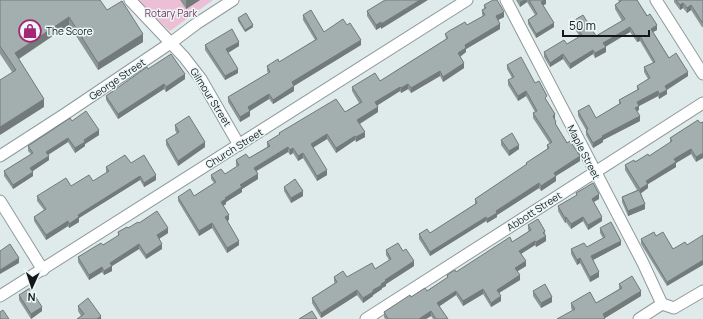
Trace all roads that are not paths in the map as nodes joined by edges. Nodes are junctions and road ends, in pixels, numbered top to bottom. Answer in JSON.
{"nodes":[{"id":1,"x":130,"y":0,"type":"edge"},
{"id":2,"x":233,"y":0,"type":"edge"},
{"id":3,"x":467,"y":0,"type":"edge"},
{"id":4,"x":506,"y":0,"type":"edge"},
{"id":5,"x":656,"y":0,"type":"edge"},
{"id":6,"x":172,"y":42,"type":"junction"},
{"id":7,"x":703,"y":74,"type":"edge"},
{"id":8,"x":703,"y":103,"type":"edge"},
{"id":9,"x":239,"y":145,"type":"junction"},
{"id":10,"x":0,"y":156,"type":"edge"},
{"id":11,"x":594,"y":172,"type":"junction"},
{"id":12,"x":0,"y":201,"type":"edge"},
{"id":13,"x":43,"y":270,"type":"junction"},
{"id":14,"x":703,"y":291,"type":"edge"},
{"id":15,"x":0,"y":296,"type":"edge"},
{"id":16,"x":662,"y":304,"type":"junction"},
{"id":17,"x":366,"y":319,"type":"edge"},
{"id":18,"x":639,"y":319,"type":"edge"}],
"edges":[{"from":1,"to":6,"type":"street","name":"Gilmour Street"},
{"from":2,"to":6,"type":"street","name":"George Street"},
{"from":3,"to":9,"type":"street","name":"Church Street"},
{"from":4,"to":11,"type":"street","name":"Maple Street"},
{"from":5,"to":7,"type":"street"},
{"from":6,"to":9,"type":"street","name":"Gilmour Street"},
{"from":6,"to":10,"type":"street","name":"George Street"},
{"from":8,"to":11,"type":"street","name":"Abbott Street"},
{"from":9,"to":13,"type":"street","name":"Church Street"},
{"from":11,"to":16,"type":"street","name":"Maple Street"},
{"from":11,"to":17,"type":"street","name":"Abbott Street"},
{"from":12,"to":13,"type":"street"},
{"from":13,"to":15,"type":"street","name":"Church Street"},
{"from":14,"to":16,"type":"street"},
{"from":16,"to":18,"type":"street"}]}
